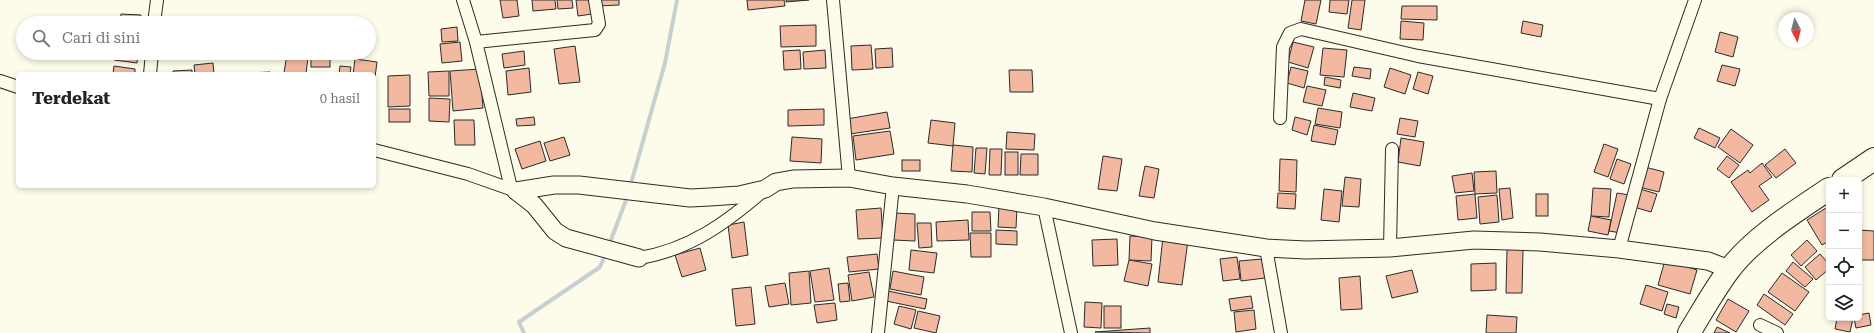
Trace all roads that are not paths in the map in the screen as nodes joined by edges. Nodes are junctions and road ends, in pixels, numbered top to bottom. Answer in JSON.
{"nodes":[{"id":1,"x":156,"y":0,"type":"edge"},
{"id":2,"x":463,"y":0,"type":"edge"},
{"id":3,"x":595,"y":0,"type":"edge"},
{"id":4,"x":832,"y":0,"type":"edge"},
{"id":5,"x":1695,"y":0,"type":"edge"},
{"id":6,"x":155,"y":16,"type":"edge"},
{"id":7,"x":476,"y":42,"type":"junction"},
{"id":8,"x":151,"y":60,"type":"edge"},
{"id":9,"x":150,"y":72,"type":"edge"},
{"id":10,"x":0,"y":82,"type":"edge"},
{"id":11,"x":16,"y":86,"type":"edge"},
{"id":12,"x":1660,"y":99,"type":"junction"},
{"id":13,"x":1280,"y":118,"type":"dead end"},
{"id":14,"x":1392,"y":149,"type":"dead end"},
{"id":15,"x":376,"y":151,"type":"edge"},
{"id":16,"x":1874,"y":159,"type":"edge"},
{"id":17,"x":1847,"y":177,"type":"edge"},
{"id":18,"x":849,"y":178,"type":"junction"},
{"id":19,"x":893,"y":186,"type":"junction"},
{"id":20,"x":765,"y":189,"type":"junction"},
{"id":21,"x":513,"y":190,"type":"junction"},
{"id":22,"x":1826,"y":191,"type":"edge"},
{"id":23,"x":1044,"y":207,"type":"junction"},
{"id":24,"x":1266,"y":248,"type":"junction"},
{"id":25,"x":1390,"y":248,"type":"junction"},
{"id":26,"x":1619,"y":249,"type":"junction"},
{"id":27,"x":639,"y":258,"type":"joint"},
{"id":28,"x":1729,"y":269,"type":"junction"},
{"id":29,"x":1760,"y":325,"type":"dead end"},
{"id":30,"x":878,"y":333,"type":"edge"},
{"id":31,"x":1071,"y":333,"type":"edge"},
{"id":32,"x":1281,"y":333,"type":"edge"},
{"id":33,"x":1689,"y":333,"type":"edge"},
{"id":34,"x":1777,"y":333,"type":"edge"}],
"edges":[{"from":1,"to":6,"type":"street"},
{"from":2,"to":7,"type":"street"},
{"from":3,"to":7,"type":"street"},
{"from":4,"to":18,"type":"street"},
{"from":5,"to":12,"type":"street"},
{"from":7,"to":21,"type":"street"},
{"from":8,"to":9,"type":"street"},
{"from":10,"to":11,"type":"street"},
{"from":12,"to":13,"type":"street"},
{"from":12,"to":26,"type":"street"},
{"from":14,"to":25,"type":"street"},
{"from":15,"to":21,"type":"street"},
{"from":16,"to":17,"type":"highway"},
{"from":18,"to":19,"type":"street"},
{"from":18,"to":20,"type":"street"},
{"from":19,"to":23,"type":"street"},
{"from":19,"to":30,"type":"street"},
{"from":20,"to":21,"type":"street"},
{"from":20,"to":27,"type":"street"},
{"from":21,"to":27,"type":"street"},
{"from":22,"to":28,"type":"highway"},
{"from":23,"to":24,"type":"street"},
{"from":23,"to":31,"type":"street"},
{"from":24,"to":25,"type":"street"},
{"from":24,"to":32,"type":"street"},
{"from":25,"to":26,"type":"street"},
{"from":26,"to":28,"type":"street"},
{"from":28,"to":33,"type":"highway"},
{"from":29,"to":34,"type":"street"}]}
